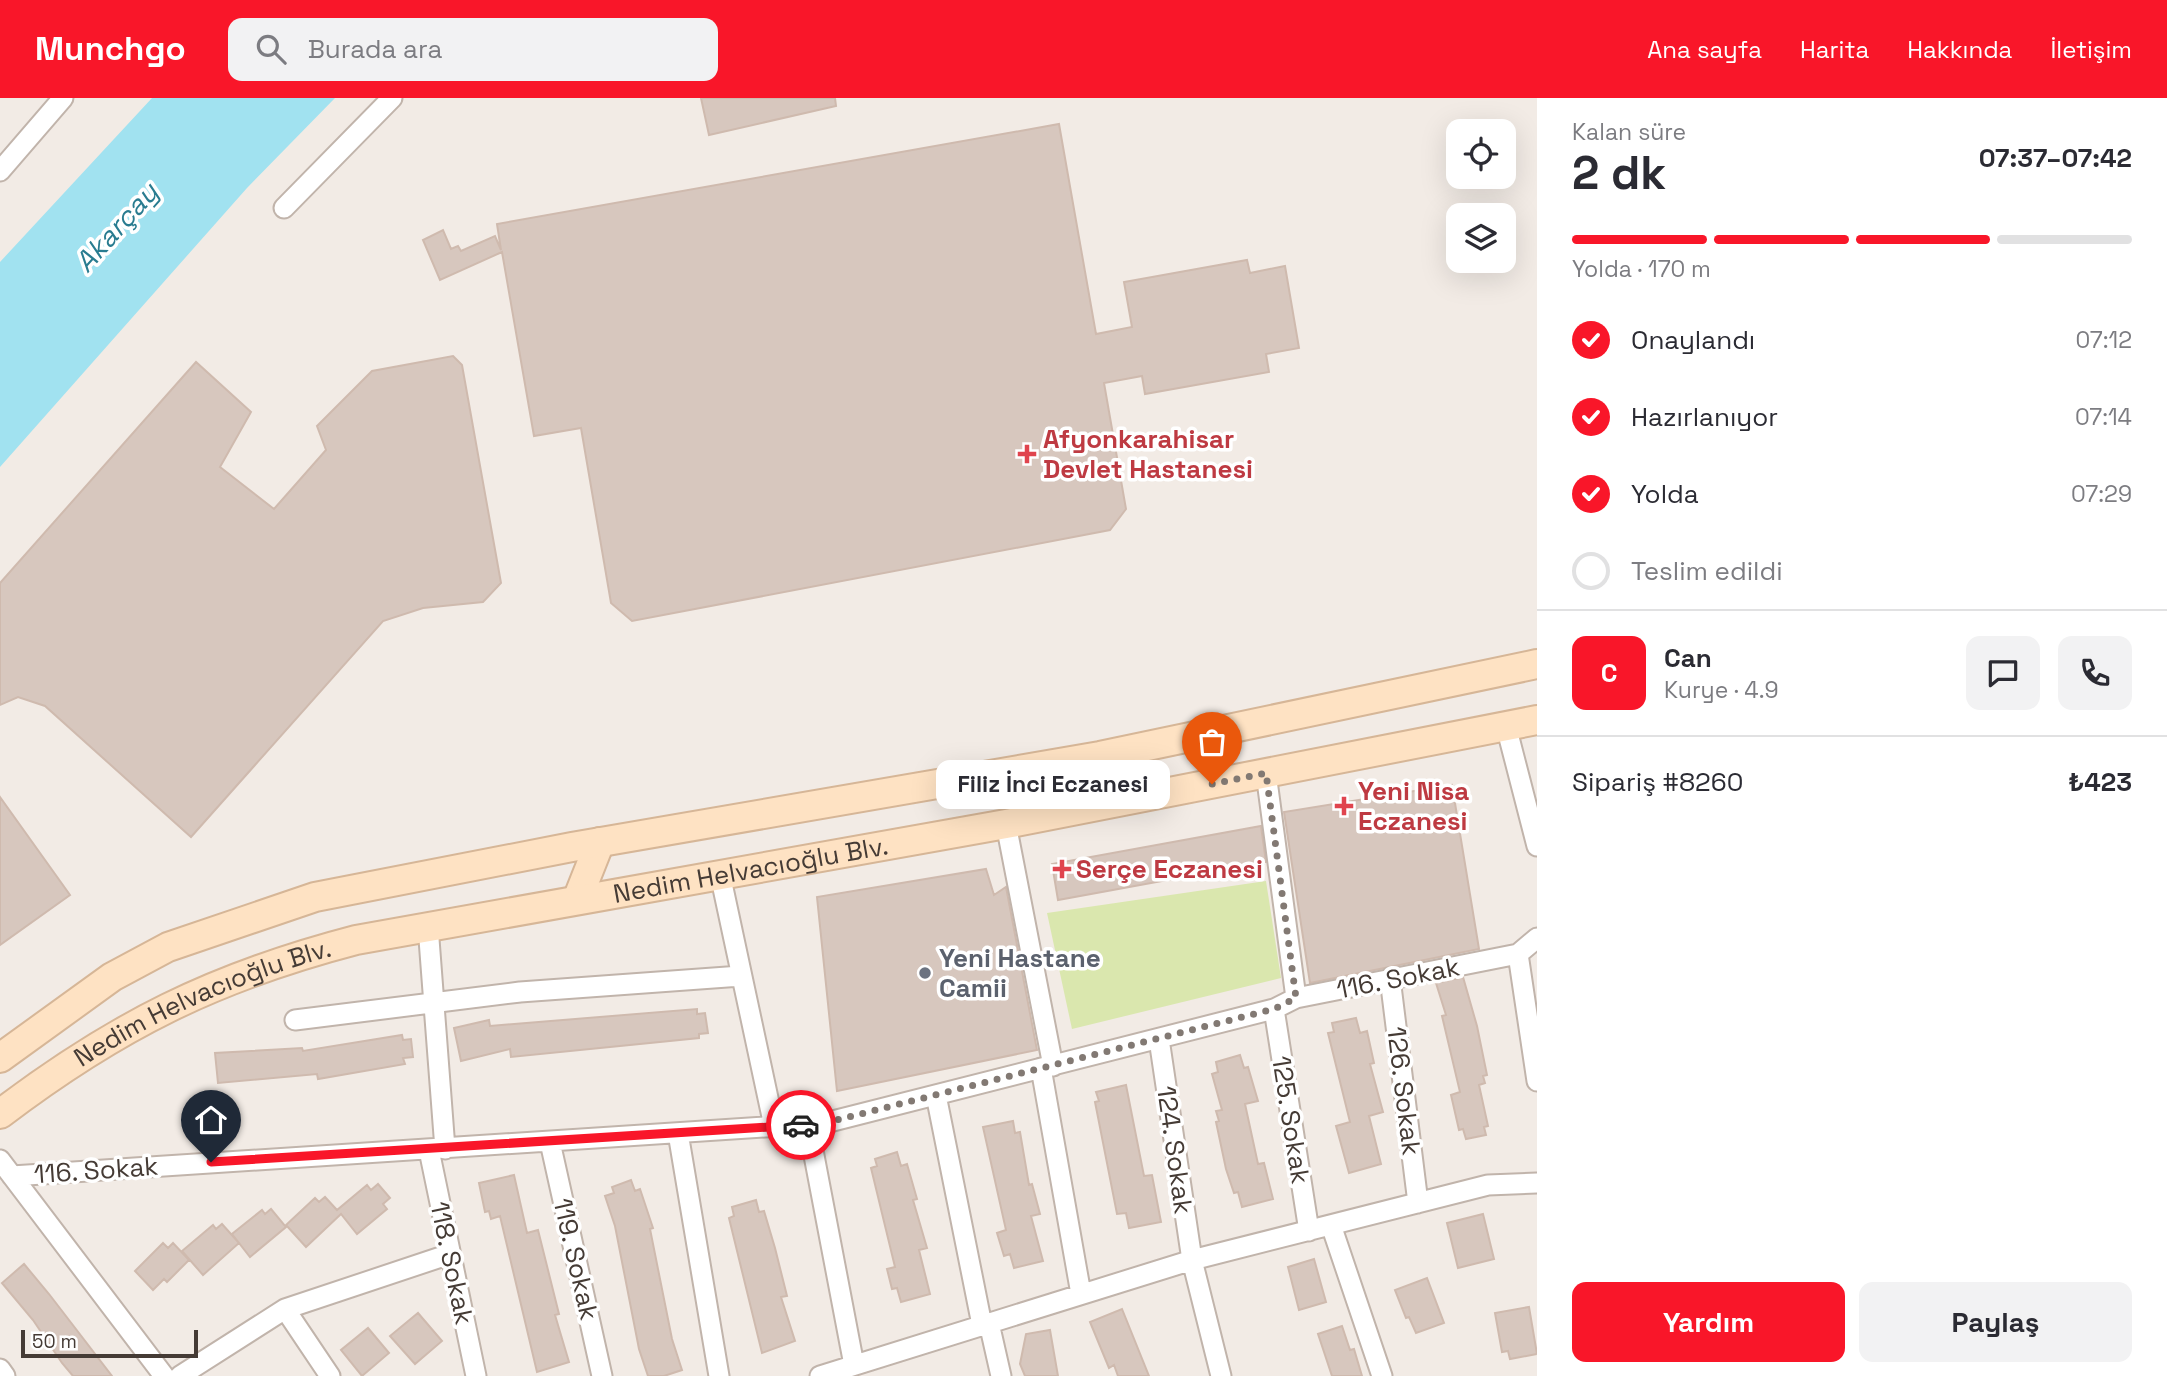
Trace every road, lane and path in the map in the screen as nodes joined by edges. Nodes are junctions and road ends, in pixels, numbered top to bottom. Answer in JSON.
{"nodes":[{"id":1,"x":64,"y":98,"type":"edge"},
{"id":2,"x":392,"y":98,"type":"edge"},
{"id":3,"x":0,"y":171,"type":"edge"},
{"id":4,"x":284,"y":208,"type":"dead end"},
{"id":5,"x":1537,"y":664,"type":"edge"},
{"id":6,"x":1537,"y":720,"type":"edge"},
{"id":7,"x":1506,"y":726,"type":"junction"},
{"id":8,"x":1266,"y":773,"type":"junction"},
{"id":9,"x":1006,"y":824,"type":"junction"},
{"id":10,"x":600,"y":842,"type":"junction"},
{"id":11,"x":1537,"y":846,"type":"edge"},
{"id":12,"x":720,"y":874,"type":"junction"},
{"id":13,"x":577,"y":900,"type":"junction"},
{"id":14,"x":428,"y":926,"type":"junction"},
{"id":15,"x":1537,"y":938,"type":"edge"},
{"id":16,"x":1518,"y":954,"type":"junction"},
{"id":17,"x":741,"y":976,"type":"junction"},
{"id":18,"x":1390,"y":978,"type":"junction"},
{"id":19,"x":1296,"y":998,"type":"junction"},
{"id":20,"x":436,"y":1002,"type":"junction"},
{"id":21,"x":1274,"y":1009,"type":"junction"},
{"id":22,"x":296,"y":1020,"type":"dead end"},
{"id":23,"x":1159,"y":1039,"type":"junction"},
{"id":24,"x":0,"y":1058,"type":"edge"},
{"id":25,"x":1047,"y":1067,"type":"junction"},
{"id":26,"x":1537,"y":1081,"type":"edge"},
{"id":27,"x":936,"y":1095,"type":"junction"},
{"id":28,"x":0,"y":1114,"type":"edge"},
{"id":29,"x":808,"y":1124,"type":"junction"},
{"id":30,"x":774,"y":1126,"type":"junction"},
{"id":31,"x":678,"y":1133,"type":"junction"},
{"id":32,"x":550,"y":1142,"type":"junction"},
{"id":33,"x":437,"y":1149,"type":"junction"},
{"id":34,"x":6,"y":1168,"type":"edge"},
{"id":35,"x":1537,"y":1183,"type":"edge"},
{"id":36,"x":1418,"y":1203,"type":"junction"},
{"id":37,"x":1331,"y":1225,"type":"junction"},
{"id":38,"x":1309,"y":1231,"type":"junction"},
{"id":39,"x":450,"y":1254,"type":"junction"},
{"id":40,"x":1192,"y":1260,"type":"junction"},
{"id":41,"x":1081,"y":1294,"type":"junction"},
{"id":42,"x":285,"y":1308,"type":"junction"},
{"id":43,"x":986,"y":1324,"type":"junction"},
{"id":44,"x":0,"y":1369,"type":"edge"},
{"id":45,"x":844,"y":1370,"type":"edge"},
{"id":46,"x":5,"y":1376,"type":"edge"},
{"id":47,"x":164,"y":1376,"type":"edge"},
{"id":48,"x":180,"y":1376,"type":"edge"},
{"id":49,"x":330,"y":1376,"type":"edge"},
{"id":50,"x":475,"y":1376,"type":"edge"},
{"id":51,"x":602,"y":1376,"type":"edge"},
{"id":52,"x":719,"y":1376,"type":"edge"},
{"id":53,"x":820,"y":1376,"type":"edge"},
{"id":54,"x":1001,"y":1376,"type":"edge"},
{"id":55,"x":1221,"y":1376,"type":"edge"},
{"id":56,"x":1382,"y":1376,"type":"edge"}],
"edges":[{"from":1,"to":3,"type":"street"},
{"from":2,"to":4,"type":"street"},
{"from":5,"to":10,"type":"main road","name":"Nedim Helvacıoğlu Blv."},
{"from":6,"to":7,"type":"main road","name":"Nedim Helvacıoğlu Blv."},
{"from":7,"to":8,"type":"main road","name":"Nedim Helvacıoğlu Blv."},
{"from":7,"to":11,"type":"street"},
{"from":8,"to":9,"type":"main road","name":"Nedim Helvacıoğlu Blv."},
{"from":8,"to":19,"type":"street"},
{"from":9,"to":12,"type":"main road","name":"Nedim Helvacıoğlu Blv."},
{"from":9,"to":25,"type":"street"},
{"from":10,"to":13,"type":"main road"},
{"from":10,"to":24,"type":"main road","name":"Nedim Helvacıoğlu Blv."},
{"from":12,"to":13,"type":"main road","name":"Nedim Helvacıoğlu Blv."},
{"from":12,"to":17,"type":"street"},
{"from":13,"to":14,"type":"main road","name":"Nedim Helvacıoğlu Blv."},
{"from":14,"to":20,"type":"street","name":"118. Sokak"},
{"from":14,"to":28,"type":"main road","name":"Nedim Helvacıoğlu Blv."},
{"from":15,"to":16,"type":"street","name":"116. Sokak"},
{"from":16,"to":18,"type":"street","name":"116. Sokak"},
{"from":16,"to":26,"type":"street"},
{"from":17,"to":20,"type":"street"},
{"from":17,"to":30,"type":"street"},
{"from":18,"to":19,"type":"street","name":"116. Sokak"},
{"from":18,"to":36,"type":"street","name":"126. Sokak"},
{"from":19,"to":21,"type":"street","name":"116. Sokak"},
{"from":20,"to":22,"type":"street"},
{"from":20,"to":33,"type":"street","name":"118. Sokak"},
{"from":21,"to":23,"type":"street","name":"116. Sokak"},
{"from":21,"to":38,"type":"street","name":"125. Sokak"},
{"from":23,"to":25,"type":"street","name":"116. Sokak"},
{"from":23,"to":40,"type":"street","name":"124. Sokak"},
{"from":25,"to":27,"type":"street","name":"116. Sokak"},
{"from":25,"to":41,"type":"street"},
{"from":27,"to":29,"type":"street","name":"116. Sokak"},
{"from":27,"to":43,"type":"street"},
{"from":29,"to":30,"type":"street","name":"116. Sokak"},
{"from":29,"to":45,"type":"street"},
{"from":30,"to":31,"type":"street","name":"116. Sokak"},
{"from":31,"to":32,"type":"street","name":"116. Sokak"},
{"from":31,"to":52,"type":"street"},
{"from":32,"to":33,"type":"street","name":"116. Sokak"},
{"from":32,"to":51,"type":"street","name":"119. Sokak"},
{"from":33,"to":34,"type":"street","name":"116. Sokak"},
{"from":33,"to":39,"type":"street","name":"118. Sokak"},
{"from":34,"to":47,"type":"street"},
{"from":35,"to":36,"type":"street"},
{"from":36,"to":37,"type":"street"},
{"from":37,"to":38,"type":"street"},
{"from":37,"to":56,"type":"street"},
{"from":38,"to":40,"type":"street"},
{"from":39,"to":42,"type":"street"},
{"from":39,"to":50,"type":"street","name":"118. Sokak"},
{"from":40,"to":41,"type":"street"},
{"from":40,"to":55,"type":"street","name":"124. Sokak"},
{"from":41,"to":43,"type":"street"},
{"from":42,"to":48,"type":"street"},
{"from":42,"to":49,"type":"street"},
{"from":43,"to":45,"type":"street"},
{"from":43,"to":54,"type":"street"},
{"from":44,"to":46,"type":"street"},
{"from":45,"to":53,"type":"street"}]}
